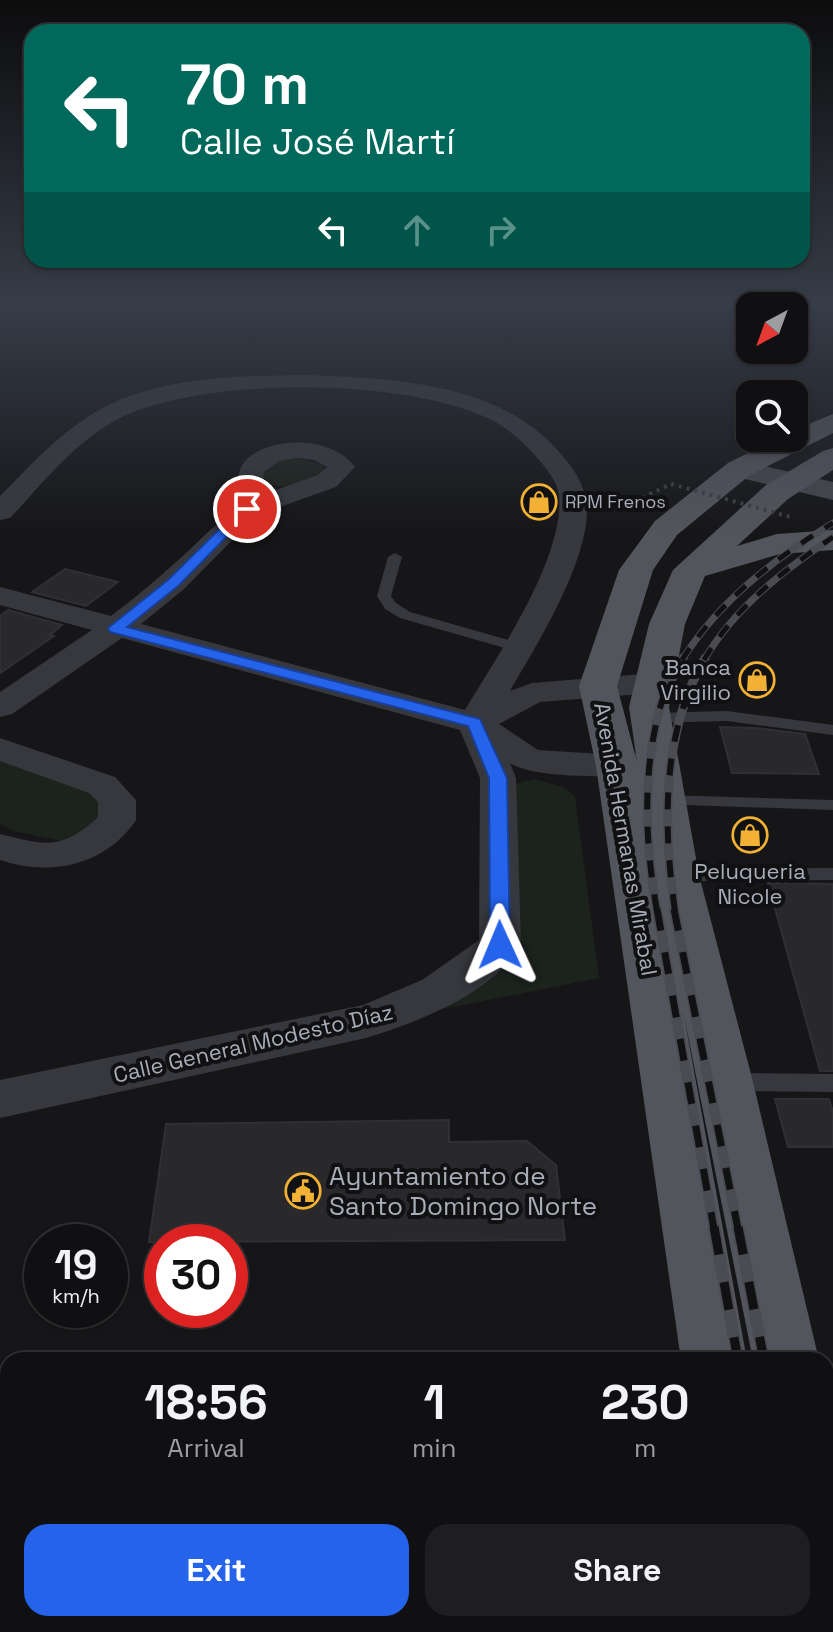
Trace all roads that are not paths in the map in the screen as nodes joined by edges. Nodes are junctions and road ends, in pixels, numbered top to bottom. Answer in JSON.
{"nodes":[{"id":1,"x":283,"y":381,"type":"edge"},
{"id":2,"x":287,"y":381,"type":"edge"},
{"id":3,"x":833,"y":422,"type":"edge"},
{"id":4,"x":799,"y":477,"type":"edge"},
{"id":5,"x":247,"y":509,"type":"dead end"},
{"id":6,"x":0,"y":512,"type":"edge"},
{"id":7,"x":833,"y":540,"type":"edge"},
{"id":8,"x":395,"y":557,"type":"dead end"},
{"id":9,"x":690,"y":570,"type":"junction"},
{"id":10,"x":0,"y":596,"type":"edge"},
{"id":11,"x":116,"y":628,"type":"junction"},
{"id":12,"x":517,"y":647,"type":"junction"},
{"id":13,"x":598,"y":686,"type":"junction"},
{"id":14,"x":0,"y":707,"type":"edge"},
{"id":15,"x":475,"y":723,"type":"junction"},
{"id":16,"x":833,"y":730,"type":"edge"},
{"id":17,"x":649,"y":746,"type":"junction"},
{"id":18,"x":0,"y":749,"type":"edge"},
{"id":19,"x":833,"y":805,"type":"edge"},
{"id":20,"x":0,"y":846,"type":"edge"},
{"id":21,"x":833,"y":874,"type":"edge"},
{"id":22,"x":676,"y":875,"type":"junction"},
{"id":23,"x":726,"y":1082,"type":"junction"},
{"id":24,"x":833,"y":1083,"type":"edge"},
{"id":25,"x":0,"y":1099,"type":"edge"},
{"id":26,"x":713,"y":1352,"type":"edge"},
{"id":27,"x":784,"y":1352,"type":"edge"}],
"edges":[{"from":1,"to":6,"type":"street"},
{"from":2,"to":12,"type":"street"},
{"from":3,"to":4,"type":"main road","name":"Avenida Hermanas Mirabal"},
{"from":4,"to":9,"type":"main road","name":"Avenida Hermanas Mirabal"},
{"from":4,"to":13,"type":"main road","name":"Avenida Hermanas Mirabal"},
{"from":5,"to":11,"type":"street"},
{"from":7,"to":9,"type":"main road"},
{"from":8,"to":12,"type":"lane"},
{"from":9,"to":17,"type":"main road","name":"Avenida Hermanas Mirabal"},
{"from":10,"to":11,"type":"street"},
{"from":11,"to":14,"type":"street"},
{"from":11,"to":15,"type":"street"},
{"from":12,"to":15,"type":"street"},
{"from":13,"to":15,"type":"street"},
{"from":13,"to":17,"type":"main road","name":"Avenida Hermanas Mirabal"},
{"from":13,"to":17,"type":"street"},
{"from":15,"to":17,"type":"street"},
{"from":15,"to":25,"type":"street","name":"Calle General Modesto Díaz"},
{"from":16,"to":17,"type":"lane"},
{"from":17,"to":19,"type":"lane"},
{"from":17,"to":22,"type":"main road","name":"Avenida Hermanas Mirabal"},
{"from":17,"to":26,"type":"main road","name":"Avenida Hermanas Mirabal"},
{"from":18,"to":20,"type":"street"},
{"from":21,"to":22,"type":"lane"},
{"from":22,"to":23,"type":"main road","name":"Avenida Hermanas Mirabal"},
{"from":23,"to":24,"type":"lane"},
{"from":23,"to":27,"type":"main road","name":"Avenida Hermanas Mirabal"}]}
